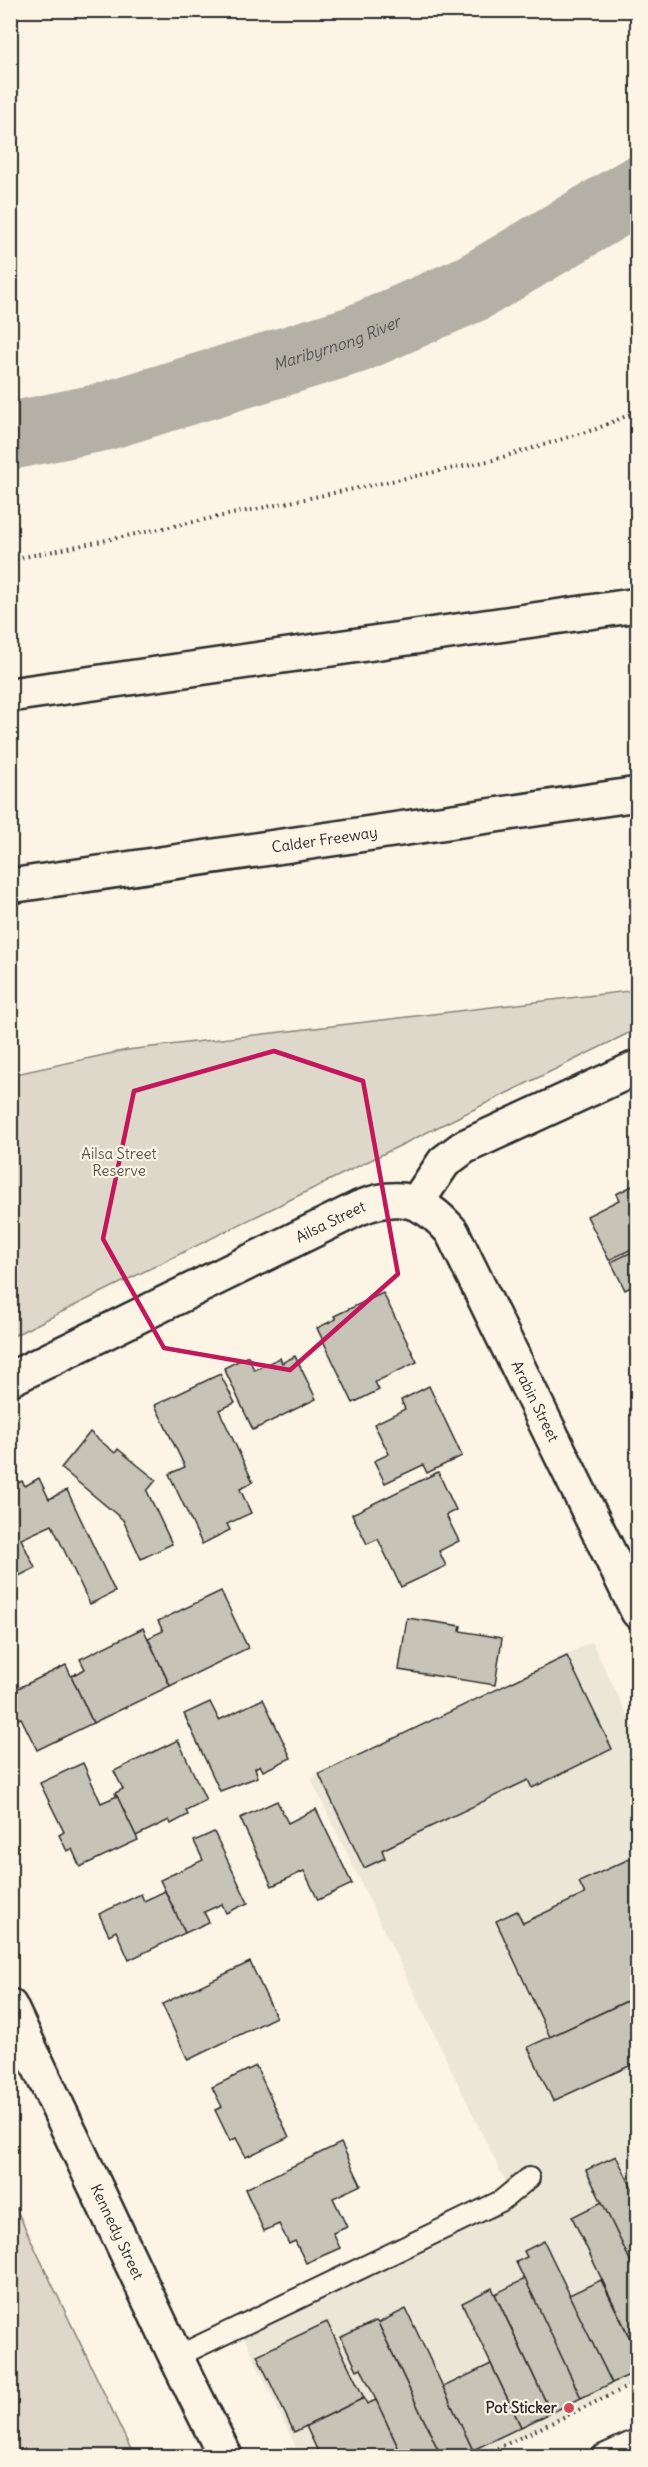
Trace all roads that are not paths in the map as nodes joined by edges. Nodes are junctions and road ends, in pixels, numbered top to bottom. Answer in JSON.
{"nodes":[{"id":1,"x":638,"y":605,"type":"edge"},
{"id":2,"x":10,"y":695,"type":"edge"},
{"id":3,"x":638,"y":794,"type":"edge"},
{"id":4,"x":10,"y":886,"type":"edge"},
{"id":5,"x":638,"y":1067,"type":"edge"},
{"id":6,"x":417,"y":1202,"type":"junction"},
{"id":7,"x":10,"y":1379,"type":"edge"},
{"id":8,"x":638,"y":1612,"type":"edge"},
{"id":9,"x":10,"y":2006,"type":"edge"},
{"id":10,"x":529,"y":2178,"type":"dead end"},
{"id":11,"x":176,"y":2357,"type":"junction"},
{"id":12,"x":638,"y":2439,"type":"edge"},
{"id":13,"x":225,"y":2457,"type":"edge"},
{"id":14,"x":601,"y":2457,"type":"edge"}],
"edges":[{"from":1,"to":2,"type":"main road"},
{"from":3,"to":4,"type":"main road","name":"Calder Freeway"},
{"from":5,"to":6,"type":"main road"},
{"from":6,"to":7,"type":"main road","name":"Ailsa Street"},
{"from":6,"to":8,"type":"main road","name":"Arabin Street"},
{"from":9,"to":11,"type":"main road","name":"Kennedy Street"},
{"from":10,"to":11,"type":"lane"},
{"from":11,"to":13,"type":"main road","name":"Kennedy Street"},
{"from":12,"to":14,"type":"lane"}]}
